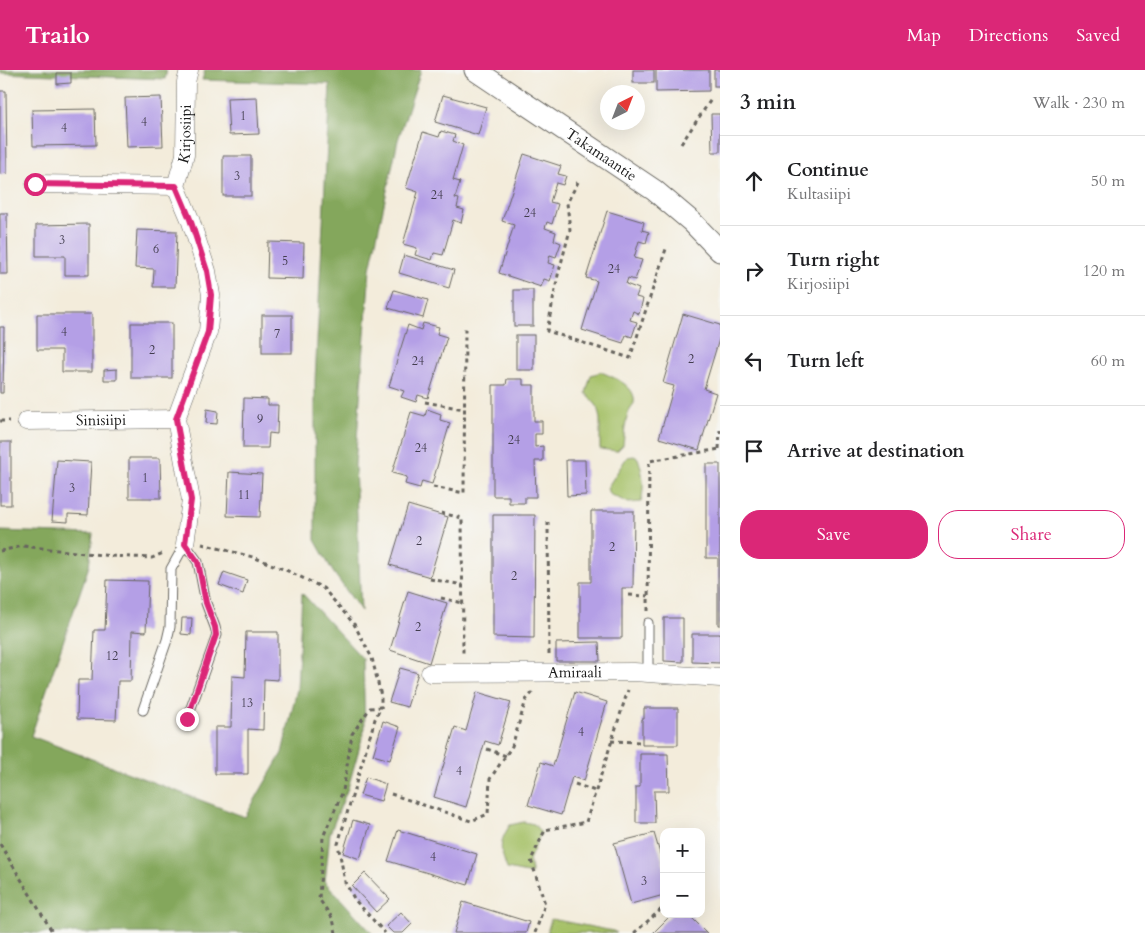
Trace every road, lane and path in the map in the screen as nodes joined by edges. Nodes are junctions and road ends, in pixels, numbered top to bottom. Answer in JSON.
{"nodes":[{"id":1,"x":189,"y":70,"type":"edge"},
{"id":2,"x":475,"y":70,"type":"edge"},
{"id":3,"x":712,"y":98,"type":"dead end"},
{"id":4,"x":682,"y":144,"type":"dead end"},
{"id":5,"x":578,"y":182,"type":"dead end"},
{"id":6,"x":35,"y":184,"type":"dead end"},
{"id":7,"x":176,"y":186,"type":"junction"},
{"id":8,"x":666,"y":249,"type":"dead end"},
{"id":9,"x":720,"y":251,"type":"edge"},
{"id":10,"x":464,"y":328,"type":"dead end"},
{"id":11,"x":426,"y":402,"type":"dead end"},
{"id":12,"x":464,"y":410,"type":"junction"},
{"id":13,"x":176,"y":419,"type":"junction"},
{"id":14,"x":26,"y":421,"type":"dead end"},
{"id":15,"x":720,"y":430,"type":"edge"},
{"id":16,"x":719,"y":449,"type":"edge"},
{"id":17,"x":433,"y":487,"type":"dead end"},
{"id":18,"x":441,"y":512,"type":"dead end"},
{"id":19,"x":548,"y":522,"type":"dead end"},
{"id":20,"x":185,"y":544,"type":"junction"},
{"id":21,"x":0,"y":551,"type":"edge"},
{"id":22,"x":430,"y":579,"type":"dead end"},
{"id":23,"x":463,"y":585,"type":"junction"},
{"id":24,"x":629,"y":595,"type":"dead end"},
{"id":25,"x":648,"y":596,"type":"junction"},
{"id":26,"x":441,"y":598,"type":"dead end"},
{"id":27,"x":463,"y":603,"type":"junction"},
{"id":28,"x":648,"y":623,"type":"joint"},
{"id":29,"x":430,"y":672,"type":"dead end"},
{"id":30,"x":463,"y":672,"type":"junction"},
{"id":31,"x":549,"y":673,"type":"junction"},
{"id":32,"x":641,"y":673,"type":"junction"},
{"id":33,"x":720,"y":678,"type":"edge"},
{"id":34,"x":382,"y":707,"type":"junction"},
{"id":35,"x":143,"y":710,"type":"dead end"},
{"id":36,"x":187,"y":719,"type":"dead end"},
{"id":37,"x":611,"y":741,"type":"junction"},
{"id":38,"x":640,"y":742,"type":"dead end"},
{"id":39,"x":487,"y":749,"type":"dead end"},
{"id":40,"x":506,"y":756,"type":"junction"},
{"id":41,"x":575,"y":784,"type":"dead end"},
{"id":42,"x":595,"y":791,"type":"junction"},
{"id":43,"x":391,"y":794,"type":"dead end"},
{"id":44,"x":0,"y":844,"type":"edge"},
{"id":45,"x":660,"y":910,"type":"edge"},
{"id":46,"x":53,"y":933,"type":"edge"},
{"id":47,"x":336,"y":933,"type":"edge"},
{"id":48,"x":385,"y":933,"type":"edge"},
{"id":49,"x":535,"y":933,"type":"edge"},
{"id":50,"x":634,"y":933,"type":"edge"}],
"edges":[{"from":1,"to":7,"type":"street","name":"Kirjosiipi"},
{"from":2,"to":9,"type":"street","name":"Takamaantie"},
{"from":3,"to":4,"type":"path"},
{"from":5,"to":8,"type":"path"},
{"from":6,"to":7,"type":"street"},
{"from":7,"to":13,"type":"street"},
{"from":10,"to":12,"type":"path"},
{"from":11,"to":12,"type":"path"},
{"from":12,"to":17,"type":"path"},
{"from":13,"to":14,"type":"street","name":"Sinisiipi"},
{"from":13,"to":20,"type":"street"},
{"from":15,"to":16,"type":"path"},
{"from":16,"to":25,"type":"path"},
{"from":18,"to":23,"type":"path"},
{"from":19,"to":31,"type":"path"},
{"from":20,"to":21,"type":"path"},
{"from":20,"to":34,"type":"path"},
{"from":20,"to":35,"type":"lane"},
{"from":20,"to":36,"type":"lane"},
{"from":22,"to":23,"type":"path"},
{"from":23,"to":27,"type":"path"},
{"from":24,"to":25,"type":"path"},
{"from":25,"to":28,"type":"path"},
{"from":26,"to":27,"type":"path"},
{"from":27,"to":30,"type":"path"},
{"from":28,"to":32,"type":"lane"},
{"from":29,"to":30,"type":"street","name":"Amiraali"},
{"from":30,"to":31,"type":"street","name":"Amiraali"},
{"from":31,"to":32,"type":"street","name":"Amiraali"},
{"from":31,"to":40,"type":"path"},
{"from":32,"to":33,"type":"street","name":"Amiraali"},
{"from":32,"to":37,"type":"path"},
{"from":34,"to":47,"type":"path"},
{"from":34,"to":48,"type":"path"},
{"from":37,"to":38,"type":"path"},
{"from":37,"to":42,"type":"path"},
{"from":39,"to":40,"type":"path"},
{"from":40,"to":43,"type":"path"},
{"from":41,"to":42,"type":"path"},
{"from":42,"to":49,"type":"path"},
{"from":44,"to":46,"type":"path"},
{"from":45,"to":50,"type":"path"}]}
